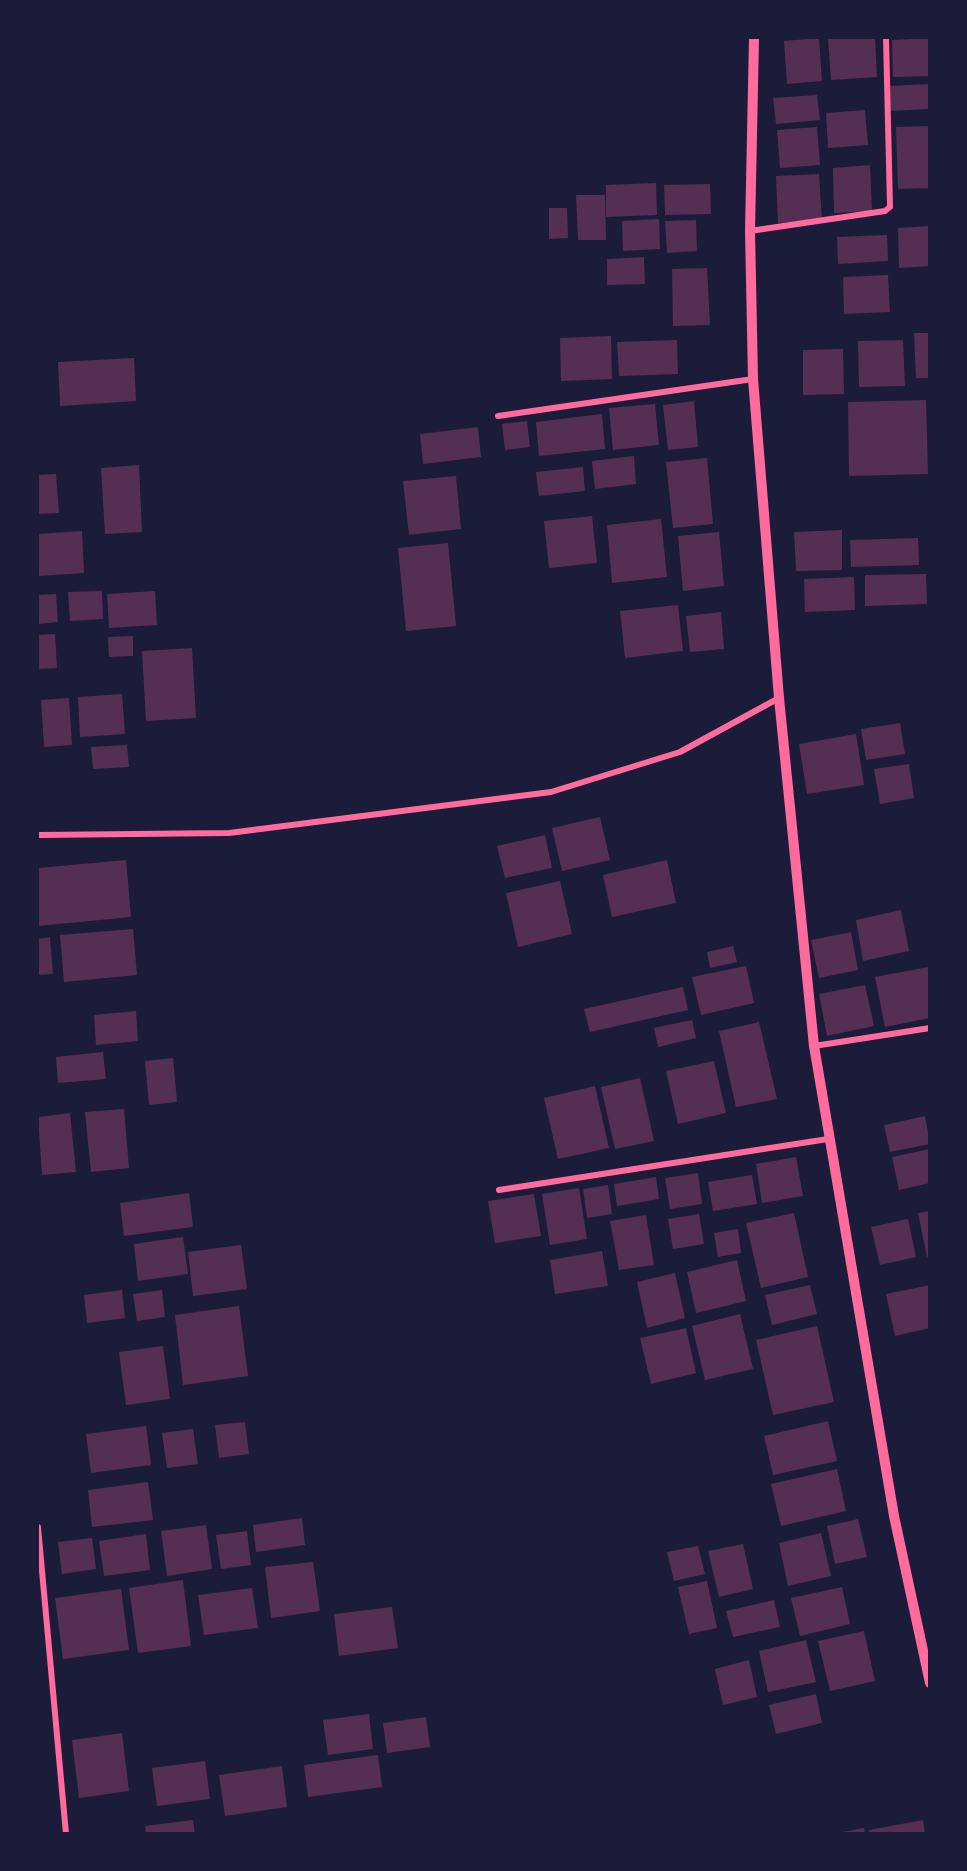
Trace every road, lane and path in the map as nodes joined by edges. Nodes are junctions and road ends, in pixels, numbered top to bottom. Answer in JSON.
{"nodes":[{"id":1,"x":754,"y":38,"type":"edge"},
{"id":2,"x":886,"y":38,"type":"edge"},
{"id":3,"x":750,"y":231,"type":"junction"},
{"id":4,"x":753,"y":379,"type":"junction"},
{"id":5,"x":498,"y":416,"type":"dead end"},
{"id":6,"x":779,"y":698,"type":"junction"},
{"id":7,"x":38,"y":835,"type":"edge"},
{"id":8,"x":930,"y":1028,"type":"edge"},
{"id":9,"x":814,"y":1046,"type":"junction"},
{"id":10,"x":828,"y":1139,"type":"junction"},
{"id":11,"x":499,"y":1190,"type":"dead end"},
{"id":12,"x":38,"y":1527,"type":"edge"},
{"id":13,"x":930,"y":1683,"type":"edge"},
{"id":14,"x":66,"y":1833,"type":"edge"}],
"edges":[{"from":1,"to":3,"type":"street"},
{"from":2,"to":3,"type":"street"},
{"from":3,"to":4,"type":"street"},
{"from":4,"to":5,"type":"street"},
{"from":4,"to":6,"type":"street"},
{"from":6,"to":7,"type":"street"},
{"from":6,"to":9,"type":"street"},
{"from":8,"to":9,"type":"street"},
{"from":9,"to":10,"type":"street"},
{"from":10,"to":11,"type":"street"},
{"from":10,"to":13,"type":"street"},
{"from":12,"to":14,"type":"street"}]}
